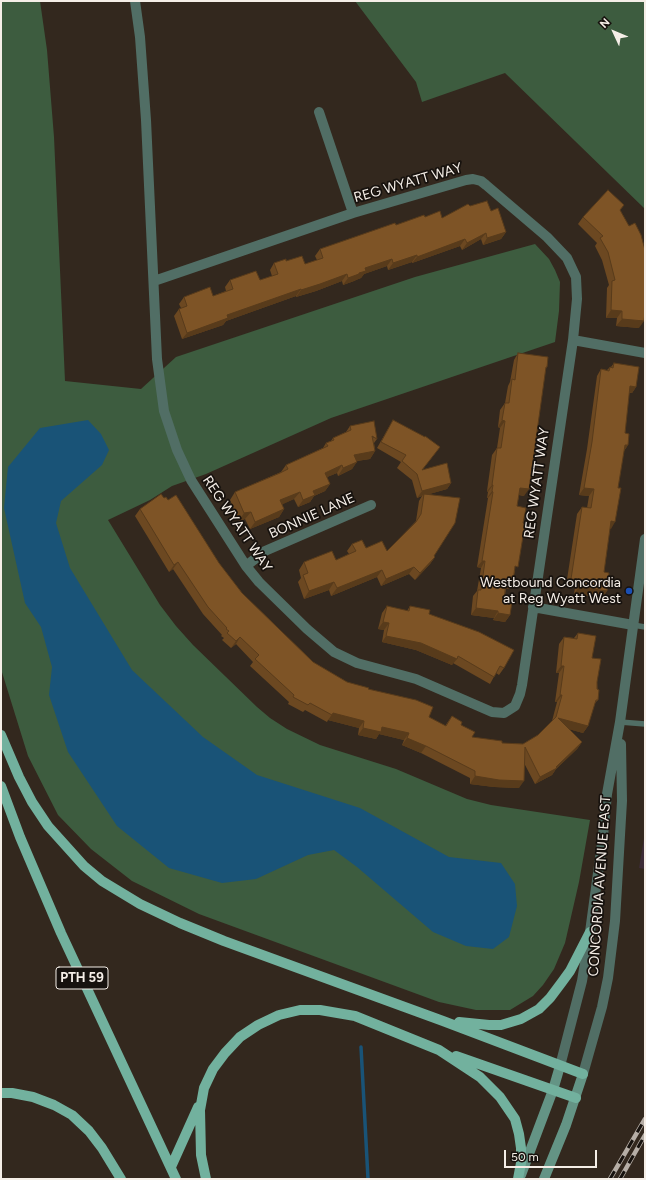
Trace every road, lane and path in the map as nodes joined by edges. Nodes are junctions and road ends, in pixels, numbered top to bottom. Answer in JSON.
{"nodes":[{"id":1,"x":135,"y":1,"type":"edge"},
{"id":2,"x":319,"y":112,"type":"dead end"},
{"id":3,"x":353,"y":213,"type":"junction"},
{"id":4,"x":154,"y":281,"type":"junction"},
{"id":5,"x":573,"y":340,"type":"junction"},
{"id":6,"x":645,"y":353,"type":"edge"},
{"id":7,"x":371,"y":505,"type":"dead end"},
{"id":8,"x":645,"y":539,"type":"edge"},
{"id":9,"x":246,"y":566,"type":"junction"},
{"id":10,"x":533,"y":607,"type":"junction"},
{"id":11,"x":633,"y":625,"type":"junction"},
{"id":12,"x":645,"y":627,"type":"edge"},
{"id":13,"x":620,"y":722,"type":"junction"},
{"id":14,"x":645,"y":724,"type":"edge"},
{"id":15,"x":1,"y":735,"type":"edge"},
{"id":16,"x":1,"y":786,"type":"edge"},
{"id":17,"x":590,"y":932,"type":"junction"},
{"id":18,"x":443,"y":1021,"type":"junction"},
{"id":19,"x":439,"y":1050,"type":"junction"},
{"id":20,"x":560,"y":1066,"type":"junction"},
{"id":21,"x":583,"y":1074,"type":"junction"},
{"id":22,"x":553,"y":1090,"type":"junction"},
{"id":23,"x":1,"y":1093,"type":"edge"},
{"id":24,"x":202,"y":1098,"type":"junction"},
{"id":25,"x":576,"y":1098,"type":"junction"},
{"id":26,"x":171,"y":1167,"type":"junction"},
{"id":27,"x":121,"y":1179,"type":"edge"},
{"id":28,"x":176,"y":1179,"type":"edge"},
{"id":29,"x":206,"y":1179,"type":"edge"},
{"id":30,"x":519,"y":1179,"type":"edge"},
{"id":31,"x":544,"y":1179,"type":"edge"}],
"edges":[{"from":1,"to":4,"type":"street","name":"REG WYATT WAY"},
{"from":2,"to":3,"type":"street"},
{"from":3,"to":4,"type":"street","name":"REG WYATT WAY"},
{"from":3,"to":5,"type":"street","name":"REG WYATT WAY"},
{"from":4,"to":9,"type":"street","name":"REG WYATT WAY"},
{"from":5,"to":6,"type":"street"},
{"from":5,"to":10,"type":"street","name":"REG WYATT WAY"},
{"from":7,"to":9,"type":"street","name":"BONNIE LANE"},
{"from":8,"to":11,"type":"street","name":"CONCORDIA AVENUE EAST"},
{"from":9,"to":10,"type":"street","name":"REG WYATT WAY"},
{"from":10,"to":11,"type":"street"},
{"from":11,"to":12,"type":"lane"},
{"from":11,"to":13,"type":"street","name":"CONCORDIA AVENUE EAST"},
{"from":13,"to":14,"type":"lane"},
{"from":13,"to":17,"type":"street","name":"CONCORDIA AVENUE EAST"},
{"from":13,"to":21,"type":"street","name":"CONCORDIA AVENUE EAST"},
{"from":15,"to":18,"type":"main road"},
{"from":16,"to":26,"type":"main road","number":"PTH 59"},
{"from":17,"to":18,"type":"main road"},
{"from":17,"to":20,"type":"street","name":"CONCORDIA AVENUE EAST"},
{"from":18,"to":20,"type":"main road"},
{"from":19,"to":22,"type":"main road"},
{"from":19,"to":24,"type":"main road"},
{"from":19,"to":30,"type":"main road"},
{"from":20,"to":21,"type":"main road"},
{"from":20,"to":22,"type":"main road"},
{"from":21,"to":25,"type":"main road"},
{"from":22,"to":25,"type":"main road"},
{"from":22,"to":30,"type":"main road"},
{"from":23,"to":27,"type":"main road"},
{"from":24,"to":26,"type":"main road"},
{"from":24,"to":29,"type":"main road"},
{"from":25,"to":31,"type":"main road"},
{"from":26,"to":28,"type":"main road","number":"PTH 59"}]}
